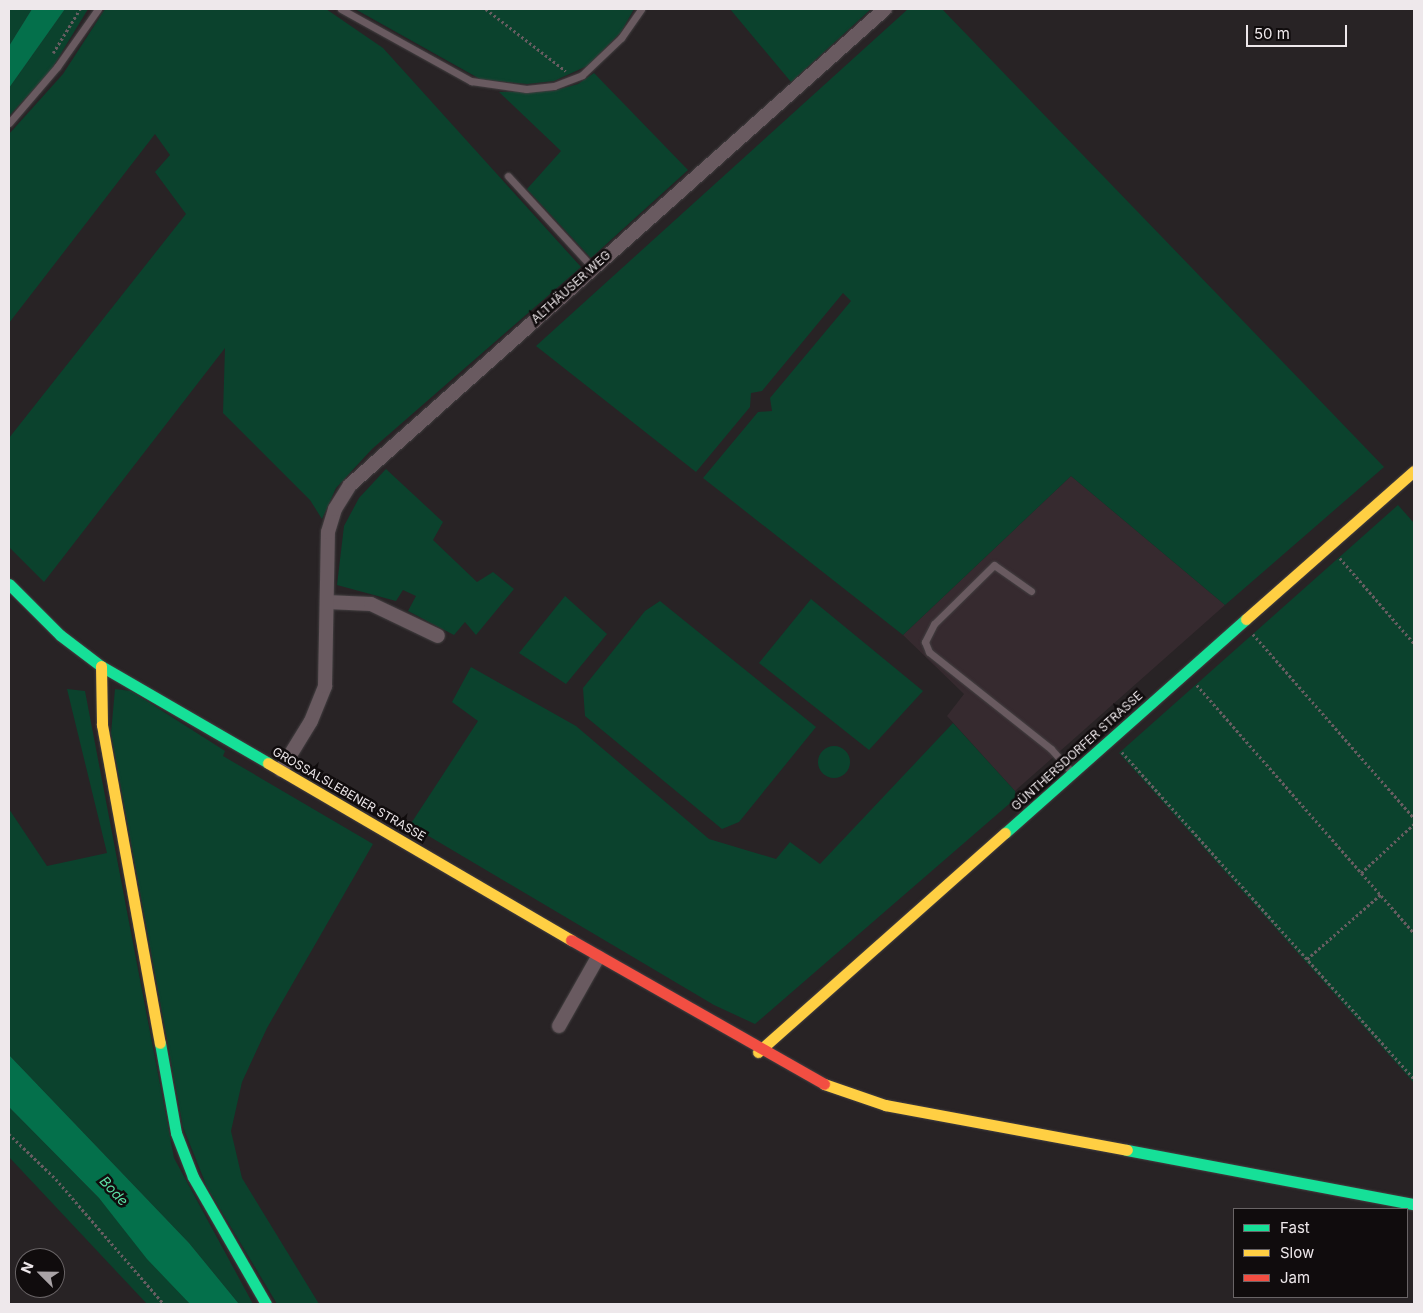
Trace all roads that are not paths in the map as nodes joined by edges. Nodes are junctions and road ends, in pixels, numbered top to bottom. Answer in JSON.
{"nodes":[{"id":1,"x":98,"y":9,"type":"edge"},
{"id":2,"x":341,"y":9,"type":"edge"},
{"id":3,"x":641,"y":9,"type":"edge"},
{"id":4,"x":885,"y":9,"type":"edge"},
{"id":5,"x":9,"y":124,"type":"edge"},
{"id":6,"x":508,"y":176,"type":"dead end"},
{"id":7,"x":593,"y":268,"type":"junction"},
{"id":8,"x":1414,"y":471,"type":"edge"},
{"id":9,"x":9,"y":584,"type":"edge"},
{"id":10,"x":1032,"y":591,"type":"dead end"},
{"id":11,"x":327,"y":602,"type":"junction"},
{"id":12,"x":438,"y":636,"type":"dead end"},
{"id":13,"x":101,"y":666,"type":"junction"},
{"id":14,"x":281,"y":770,"type":"junction"},
{"id":15,"x":1074,"y":774,"type":"junction"},
{"id":16,"x":598,"y":957,"type":"junction"},
{"id":17,"x":559,"y":1026,"type":"dead end"},
{"id":18,"x":758,"y":1052,"type":"junction"},
{"id":19,"x":1414,"y":1204,"type":"edge"},
{"id":20,"x":266,"y":1304,"type":"edge"}],
"edges":[{"from":1,"to":5,"type":"lane"},
{"from":2,"to":3,"type":"lane"},
{"from":4,"to":7,"type":"street","name":"ALTHÄUSER WEG"},
{"from":6,"to":7,"type":"lane"},
{"from":7,"to":11,"type":"street","name":"ALTHÄUSER WEG"},
{"from":8,"to":15,"type":"main road","name":"GÜNTHERSDORFER STRASSE"},
{"from":9,"to":13,"type":"main road","name":"GROSSALSLEBENER STRASSE"},
{"from":10,"to":15,"type":"lane"},
{"from":11,"to":12,"type":"street"},
{"from":11,"to":14,"type":"street","name":"ALTHÄUSER WEG"},
{"from":13,"to":14,"type":"main road","name":"GROSSALSLEBENER STRASSE"},
{"from":13,"to":20,"type":"main road"},
{"from":14,"to":16,"type":"main road","name":"GROSSALSLEBENER STRASSE"},
{"from":15,"to":18,"type":"main road","name":"GÜNTHERSDORFER STRASSE"},
{"from":16,"to":17,"type":"street"},
{"from":16,"to":18,"type":"main road","name":"GROSSALSLEBENER STRASSE"},
{"from":18,"to":19,"type":"main road","name":"GROSSALSLEBENER STRASSE"}]}
